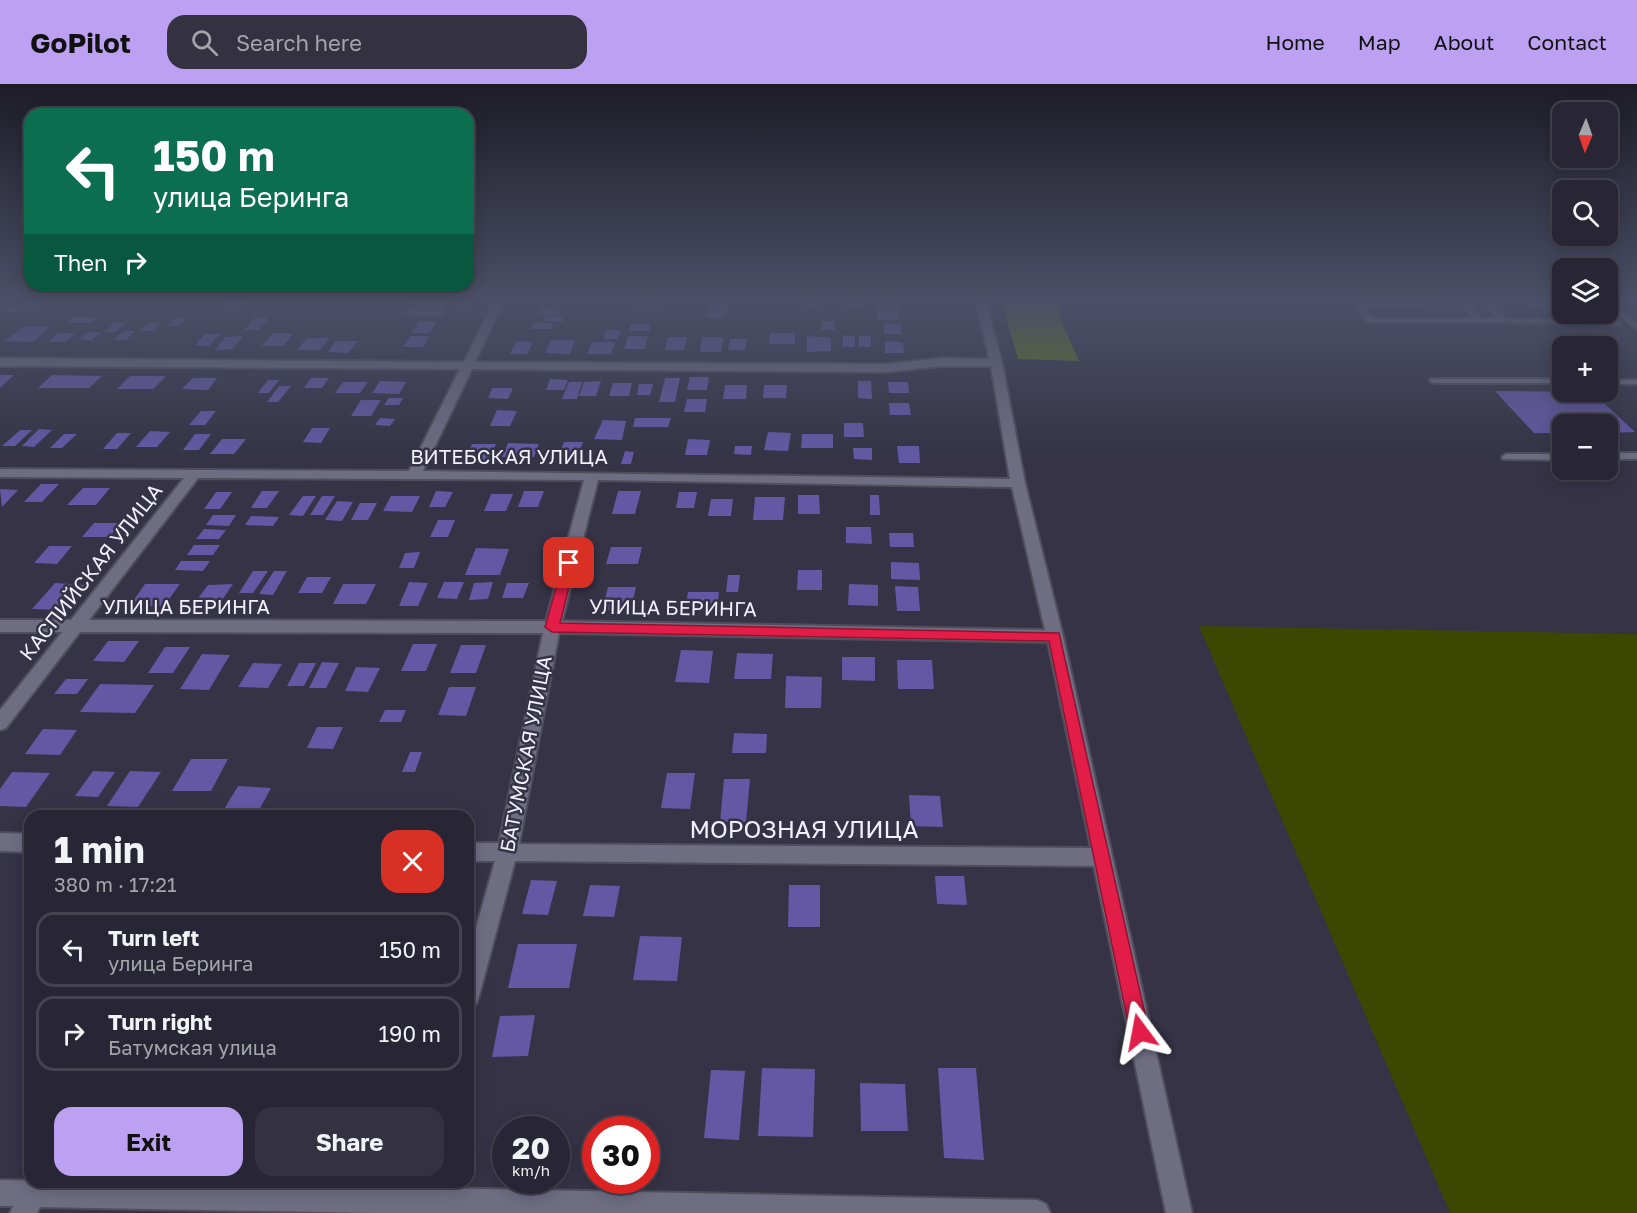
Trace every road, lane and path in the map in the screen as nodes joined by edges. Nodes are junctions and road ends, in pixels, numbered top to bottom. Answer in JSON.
{"nodes":[{"id":1,"x":473,"y":354,"type":"edge"},
{"id":2,"x":994,"y":354,"type":"edge"},
{"id":3,"x":0,"y":362,"type":"edge"},
{"id":4,"x":996,"y":363,"type":"junction"},
{"id":5,"x":467,"y":365,"type":"junction"},
{"id":6,"x":1434,"y":381,"type":"dead end"},
{"id":7,"x":1552,"y":381,"type":"edge"},
{"id":8,"x":1618,"y":382,"type":"edge"},
{"id":9,"x":1637,"y":382,"type":"edge"},
{"id":10,"x":1618,"y":456,"type":"edge"},
{"id":11,"x":1637,"y":456,"type":"edge"},
{"id":12,"x":1506,"y":457,"type":"dead end"},
{"id":13,"x":1552,"y":457,"type":"edge"},
{"id":14,"x":0,"y":473,"type":"edge"},
{"id":15,"x":193,"y":476,"type":"junction"},
{"id":16,"x":414,"y":476,"type":"junction"},
{"id":17,"x":592,"y":476,"type":"junction"},
{"id":18,"x":1018,"y":483,"type":"junction"},
{"id":19,"x":0,"y":626,"type":"edge"},
{"id":20,"x":552,"y":627,"type":"junction"},
{"id":21,"x":74,"y":628,"type":"junction"},
{"id":22,"x":1054,"y":636,"type":"junction"},
{"id":23,"x":0,"y":723,"type":"edge"},
{"id":24,"x":0,"y":842,"type":"edge"},
{"id":25,"x":24,"y":843,"type":"edge"},
{"id":26,"x":474,"y":852,"type":"edge"},
{"id":27,"x":507,"y":853,"type":"junction"},
{"id":28,"x":1100,"y":857,"type":"junction"},
{"id":29,"x":474,"y":974,"type":"edge"},
{"id":30,"x":0,"y":1193,"type":"edge"},
{"id":31,"x":412,"y":1199,"type":"edge"},
{"id":32,"x":28,"y":1204,"type":"edge"},
{"id":33,"x":1037,"y":1213,"type":"edge"},
{"id":34,"x":1179,"y":1213,"type":"edge"}],
"edges":[{"from":1,"to":5,"type":"street"},
{"from":2,"to":4,"type":"street"},
{"from":3,"to":5,"type":"street"},
{"from":4,"to":5,"type":"street"},
{"from":4,"to":18,"type":"street"},
{"from":5,"to":16,"type":"street"},
{"from":6,"to":7,"type":"lane"},
{"from":8,"to":9,"type":"lane"},
{"from":10,"to":11,"type":"lane"},
{"from":12,"to":13,"type":"lane"},
{"from":14,"to":15,"type":"street","name":"ВИТЕБСКАЯ УЛИЦА"},
{"from":15,"to":16,"type":"street","name":"ВИТЕБСКАЯ УЛИЦА"},
{"from":15,"to":21,"type":"street","name":"КАСПИЙСКАЯ УЛИЦА"},
{"from":16,"to":17,"type":"street","name":"ВИТЕБСКАЯ УЛИЦА"},
{"from":17,"to":18,"type":"street","name":"ВИТЕБСКАЯ УЛИЦА"},
{"from":17,"to":20,"type":"street","name":"БАТУМСКАЯ УЛИЦА"},
{"from":18,"to":22,"type":"street"},
{"from":19,"to":21,"type":"street","name":"УЛИЦА БЕРИНГА"},
{"from":20,"to":21,"type":"street","name":"УЛИЦА БЕРИНГА"},
{"from":20,"to":22,"type":"street","name":"УЛИЦА БЕРИНГА"},
{"from":20,"to":27,"type":"street","name":"БАТУМСКАЯ УЛИЦА"},
{"from":21,"to":23,"type":"street","name":"КАСПИЙСКАЯ УЛИЦА"},
{"from":22,"to":28,"type":"street"},
{"from":24,"to":25,"type":"street"},
{"from":26,"to":27,"type":"street","name":"МОРОЗНАЯ УЛИЦА"},
{"from":27,"to":28,"type":"street","name":"МОРОЗНАЯ УЛИЦА"},
{"from":27,"to":29,"type":"street","name":"БАТУМСКАЯ УЛИЦА"},
{"from":28,"to":34,"type":"street"},
{"from":30,"to":32,"type":"street"},
{"from":31,"to":32,"type":"street"},
{"from":31,"to":33,"type":"street"}]}
